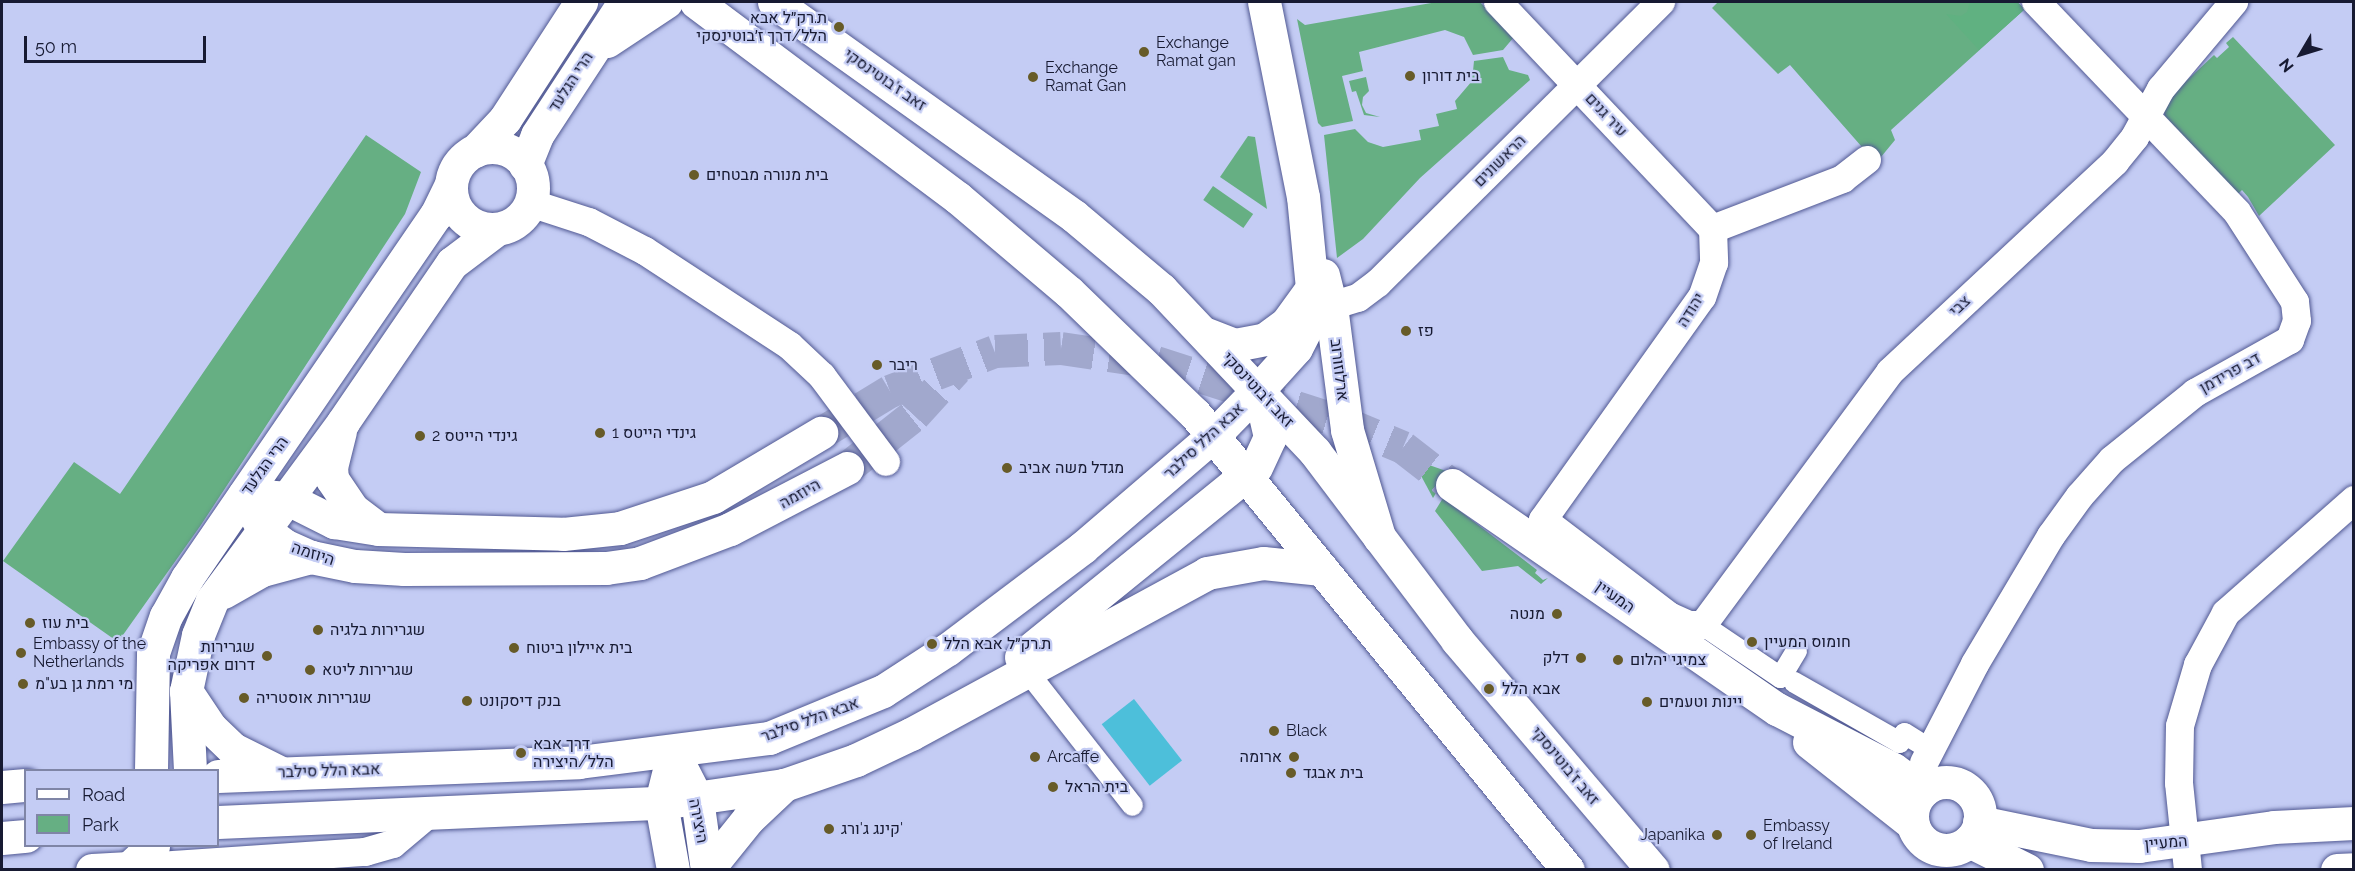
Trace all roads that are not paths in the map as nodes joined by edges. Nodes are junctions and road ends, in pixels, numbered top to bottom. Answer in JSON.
{"nodes":[{"id":1,"x":581,"y":2,"type":"edge"},
{"id":2,"x":624,"y":2,"type":"edge"},
{"id":3,"x":666,"y":2,"type":"edge"},
{"id":4,"x":696,"y":2,"type":"edge"},
{"id":5,"x":774,"y":2,"type":"edge"},
{"id":6,"x":1264,"y":2,"type":"edge"},
{"id":7,"x":1277,"y":2,"type":"edge"},
{"id":8,"x":1498,"y":2,"type":"edge"},
{"id":9,"x":1661,"y":2,"type":"edge"},
{"id":10,"x":2036,"y":2,"type":"edge"},
{"id":11,"x":2234,"y":2,"type":"edge"},
{"id":12,"x":585,"y":60,"type":"junction"},
{"id":13,"x":1283,"y":83,"type":"junction"},
{"id":14,"x":1577,"y":83,"type":"junction"},
{"id":15,"x":2146,"y":116,"type":"junction"},
{"id":16,"x":475,"y":151,"type":"junction"},
{"id":17,"x":1867,"y":160,"type":"dead end"},
{"id":18,"x":525,"y":165,"type":"junction"},
{"id":19,"x":450,"y":186,"type":"junction"},
{"id":20,"x":530,"y":203,"type":"junction"},
{"id":21,"x":497,"y":229,"type":"junction"},
{"id":22,"x":1713,"y":229,"type":"junction"},
{"id":23,"x":1322,"y":297,"type":"junction"},
{"id":24,"x":1205,"y":333,"type":"junction"},
{"id":25,"x":1259,"y":389,"type":"junction"},
{"id":26,"x":344,"y":422,"type":"junction"},
{"id":27,"x":821,"y":433,"type":"tunnel mouth"},
{"id":28,"x":1214,"y":435,"type":"junction"},
{"id":29,"x":885,"y":462,"type":"dead end"},
{"id":30,"x":847,"y":468,"type":"tunnel mouth"},
{"id":31,"x":1248,"y":476,"type":"junction"},
{"id":32,"x":1452,"y":485,"type":"tunnel mouth"},
{"id":33,"x":244,"y":495,"type":"junction"},
{"id":34,"x":286,"y":498,"type":"junction"},
{"id":35,"x":2354,"y":500,"type":"edge"},
{"id":36,"x":1543,"y":520,"type":"joint"},
{"id":37,"x":263,"y":529,"type":"junction"},
{"id":38,"x":378,"y":529,"type":"junction"},
{"id":39,"x":1380,"y":540,"type":"junction"},
{"id":40,"x":311,"y":557,"type":"junction"},
{"id":41,"x":1322,"y":568,"type":"junction"},
{"id":42,"x":212,"y":600,"type":"junction"},
{"id":43,"x":1703,"y":625,"type":"junction"},
{"id":44,"x":1796,"y":650,"type":"dead end"},
{"id":45,"x":1027,"y":671,"type":"junction"},
{"id":46,"x":186,"y":691,"type":"junction"},
{"id":47,"x":1785,"y":695,"type":"junction"},
{"id":48,"x":975,"y":699,"type":"junction"},
{"id":49,"x":673,"y":752,"type":"junction"},
{"id":50,"x":1926,"y":768,"type":"junction"},
{"id":51,"x":151,"y":769,"type":"edge"},
{"id":52,"x":190,"y":769,"type":"edge"},
{"id":53,"x":281,"y":773,"type":"junction"},
{"id":54,"x":219,"y":776,"type":"edge"},
{"id":55,"x":24,"y":785,"type":"edge"},
{"id":56,"x":784,"y":785,"type":"junction"},
{"id":57,"x":2,"y":787,"type":"edge"},
{"id":58,"x":697,"y":799,"type":"junction"},
{"id":59,"x":661,"y":803,"type":"junction"},
{"id":60,"x":1132,"y":806,"type":"dead end"},
{"id":61,"x":430,"y":813,"type":"junction"},
{"id":62,"x":219,"y":822,"type":"edge"},
{"id":63,"x":2354,"y":823,"type":"edge"},
{"id":64,"x":1913,"y":824,"type":"junction"},
{"id":65,"x":1974,"y":832,"type":"junction"},
{"id":66,"x":24,"y":836,"type":"edge"},
{"id":67,"x":2,"y":838,"type":"edge"},
{"id":68,"x":152,"y":847,"type":"edge"},
{"id":69,"x":2186,"y":856,"type":"edge"},
{"id":70,"x":129,"y":868,"type":"junction"},
{"id":71,"x":2354,"y":868,"type":"edge"},
{"id":72,"x":92,"y":870,"type":"edge"},
{"id":73,"x":673,"y":870,"type":"edge"},
{"id":74,"x":707,"y":870,"type":"edge"},
{"id":75,"x":1568,"y":870,"type":"edge"},
{"id":76,"x":1653,"y":870,"type":"edge"},
{"id":77,"x":2027,"y":870,"type":"edge"},
{"id":78,"x":2337,"y":870,"type":"edge"}],
"edges":[{"from":1,"to":16,"type":"street"},
{"from":2,"to":12,"type":"street","name":"הרי הגלעד"},
{"from":3,"to":12,"type":"street"},
{"from":4,"to":28,"type":"street"},
{"from":5,"to":24,"type":"street","name":"זאב ז'בוטינסקי"},
{"from":6,"to":13,"type":"street","name":"ארלוזורוב"},
{"from":7,"to":13,"type":"street","name":"ארלוזורוב"},
{"from":8,"to":14,"type":"street","name":"עיר גנים"},
{"from":9,"to":14,"type":"street","name":"הראשונים"},
{"from":10,"to":15,"type":"street","name":"דב פרידמן"},
{"from":11,"to":15,"type":"street","name":"צבי"},
{"from":12,"to":18,"type":"street","name":"הרי הגלעד"},
{"from":13,"to":23,"type":"street","name":"ארלוזורוב"},
{"from":14,"to":22,"type":"street","name":"עיר גנים"},
{"from":14,"to":23,"type":"street","name":"הראשונים"},
{"from":15,"to":43,"type":"street","name":"צבי"},
{"from":15,"to":50,"type":"street","name":"דב פרידמן"},
{"from":16,"to":18,"type":"street"},
{"from":16,"to":19,"type":"street"},
{"from":17,"to":22,"type":"street"},
{"from":18,"to":20,"type":"street"},
{"from":19,"to":21,"type":"street"},
{"from":19,"to":33,"type":"street","name":"הרי הגלעד"},
{"from":20,"to":21,"type":"street"},
{"from":20,"to":29,"type":"street"},
{"from":21,"to":26,"type":"street"},
{"from":22,"to":36,"type":"street","name":"יהודה"},
{"from":23,"to":24,"type":"street"},
{"from":23,"to":25,"type":"street","name":"ארלוזורוב"},
{"from":23,"to":39,"type":"street","name":"ארלוזורוב"},
{"from":24,"to":25,"type":"street","name":"זאב ז'בוטינסקי"},
{"from":25,"to":28,"type":"street","name":"אבא הלל סילבר"},
{"from":25,"to":31,"type":"street"},
{"from":25,"to":39,"type":"street","name":"זאב ז'בוטינסקי"},
{"from":26,"to":34,"type":"street"},
{"from":26,"to":38,"type":"street"},
{"from":27,"to":38,"type":"street"},
{"from":28,"to":31,"type":"street"},
{"from":28,"to":49,"type":"street","name":"אבא הלל סילבר"},
{"from":30,"to":40,"type":"street","name":"היוזמה"},
{"from":31,"to":41,"type":"street"},
{"from":31,"to":48,"type":"street"},
{"from":32,"to":47,"type":"street","name":"המעיין"},
{"from":33,"to":34,"type":"street"},
{"from":33,"to":37,"type":"street","name":"היוזמה"},
{"from":33,"to":51,"type":"street","name":"הרי הגלעד"},
{"from":34,"to":37,"type":"street"},
{"from":34,"to":38,"type":"street"},
{"from":35,"to":69,"type":"street"},
{"from":36,"to":43,"type":"street","name":"המעיין"},
{"from":37,"to":40,"type":"street","name":"היוזמה"},
{"from":37,"to":42,"type":"street"},
{"from":39,"to":76,"type":"street","name":"זאב ז'בוטינסקי"},
{"from":40,"to":42,"type":"street"},
{"from":41,"to":45,"type":"street"},
{"from":41,"to":75,"type":"street"},
{"from":42,"to":46,"type":"street"},
{"from":43,"to":44,"type":"street"},
{"from":45,"to":48,"type":"street"},
{"from":45,"to":60,"type":"street"},
{"from":46,"to":52,"type":"street"},
{"from":46,"to":53,"type":"street"},
{"from":47,"to":50,"type":"street","name":"המעיין"},
{"from":47,"to":64,"type":"street","name":"המעיין"},
{"from":48,"to":56,"type":"street"},
{"from":49,"to":53,"type":"street","name":"אבא הלל סילבר"},
{"from":49,"to":58,"type":"street","name":"היצירה"},
{"from":49,"to":59,"type":"street","name":"היצירה"},
{"from":50,"to":64,"type":"street"},
{"from":50,"to":65,"type":"street"},
{"from":53,"to":54,"type":"street","name":"אבא הלל סילבר"},
{"from":55,"to":57,"type":"street"},
{"from":56,"to":58,"type":"street"},
{"from":56,"to":74,"type":"street"},
{"from":58,"to":59,"type":"street"},
{"from":58,"to":74,"type":"street","name":"היצירה"},
{"from":59,"to":61,"type":"street"},
{"from":59,"to":73,"type":"street","name":"היצירה"},
{"from":61,"to":62,"type":"street"},
{"from":61,"to":70,"type":"street"},
{"from":63,"to":69,"type":"street","name":"המעיין"},
{"from":64,"to":65,"type":"street","name":"המעיין"},
{"from":65,"to":69,"type":"street","name":"המעיין"},
{"from":65,"to":77,"type":"street"},
{"from":66,"to":67,"type":"street"},
{"from":68,"to":70,"type":"street"},
{"from":70,"to":72,"type":"street"},
{"from":71,"to":78,"type":"street"}]}
